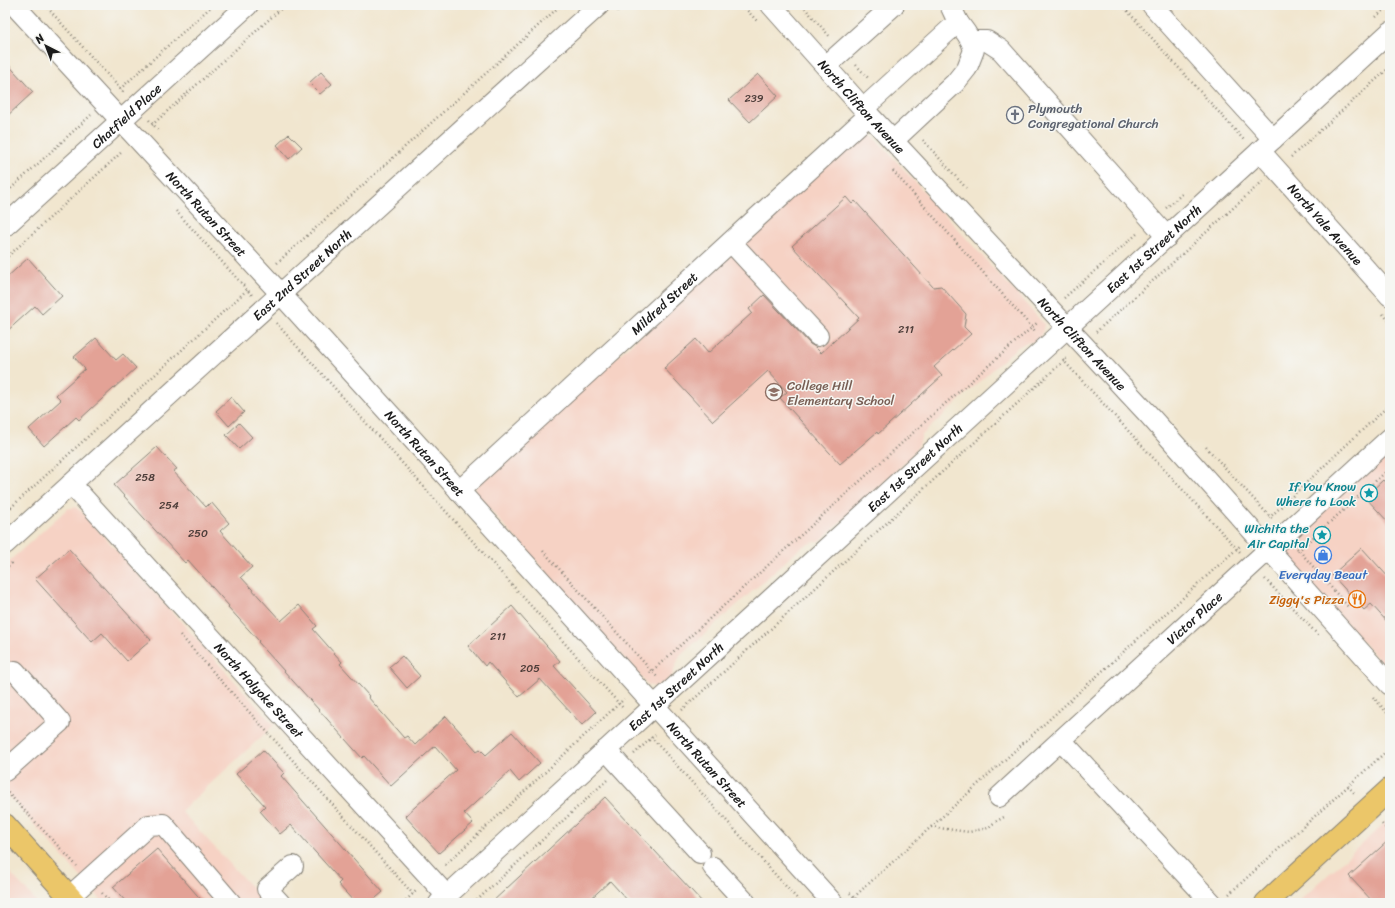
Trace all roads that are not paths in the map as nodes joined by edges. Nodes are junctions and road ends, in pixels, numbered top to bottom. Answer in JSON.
{"nodes":[{"id":1,"x":14,"y":5,"type":"edge"},
{"id":2,"x":248,"y":5,"type":"edge"},
{"id":3,"x":598,"y":5,"type":"edge"},
{"id":4,"x":771,"y":5,"type":"edge"},
{"id":5,"x":894,"y":5,"type":"edge"},
{"id":6,"x":1152,"y":5,"type":"edge"},
{"id":7,"x":954,"y":14,"type":"edge"},
{"id":8,"x":1390,"y":32,"type":"edge"},
{"id":9,"x":971,"y":41,"type":"junction"},
{"id":10,"x":826,"y":66,"type":"junction"},
{"id":11,"x":867,"y":111,"type":"junction"},
{"id":12,"x":120,"y":120,"type":"junction"},
{"id":13,"x":894,"y":140,"type":"junction"},
{"id":14,"x":1267,"y":145,"type":"junction"},
{"id":15,"x":5,"y":226,"type":"edge"},
{"id":16,"x":1167,"y":237,"type":"junction"},
{"id":17,"x":731,"y":242,"type":"junction"},
{"id":18,"x":280,"y":293,"type":"junction"},
{"id":19,"x":1390,"y":296,"type":"edge"},
{"id":20,"x":1068,"y":328,"type":"junction"},
{"id":21,"x":818,"y":336,"type":"dead end"},
{"id":22,"x":1390,"y":438,"type":"edge"},
{"id":23,"x":71,"y":484,"type":"junction"},
{"id":24,"x":459,"y":491,"type":"junction"},
{"id":25,"x":5,"y":544,"type":"edge"},
{"id":26,"x":1269,"y":549,"type":"junction"},
{"id":27,"x":15,"y":671,"type":"dead end"},
{"id":28,"x":1390,"y":685,"type":"edge"},
{"id":29,"x":654,"y":706,"type":"junction"},
{"id":30,"x":1061,"y":740,"type":"junction"},
{"id":31,"x":606,"y":750,"type":"junction"},
{"id":32,"x":5,"y":771,"type":"edge"},
{"id":33,"x":1390,"y":789,"type":"edge"},
{"id":34,"x":999,"y":797,"type":"dead end"},
{"id":35,"x":5,"y":825,"type":"edge"},
{"id":36,"x":293,"y":866,"type":"dead end"},
{"id":37,"x":72,"y":900,"type":"edge"},
{"id":38,"x":443,"y":900,"type":"edge"},
{"id":39,"x":1219,"y":900,"type":"edge"},
{"id":40,"x":842,"y":902,"type":"edge"},
{"id":41,"x":231,"y":903,"type":"edge"},
{"id":42,"x":280,"y":903,"type":"edge"},
{"id":43,"x":746,"y":903,"type":"edge"},
{"id":44,"x":1266,"y":903,"type":"edge"}],
"edges":[{"from":1,"to":12,"type":"street","name":"North Rutan Street"},
{"from":2,"to":12,"type":"street","name":"Chatfield Place"},
{"from":3,"to":18,"type":"street","name":"East 2nd Street North"},
{"from":4,"to":10,"type":"street","name":"North Clifton Avenue"},
{"from":5,"to":10,"type":"street"},
{"from":6,"to":14,"type":"street","name":"North Yale Avenue"},
{"from":7,"to":9,"type":"street"},
{"from":7,"to":11,"type":"street","name":"Mildred Street"},
{"from":8,"to":14,"type":"street","name":"East 1st Street North"},
{"from":9,"to":13,"type":"street"},
{"from":9,"to":16,"type":"street"},
{"from":10,"to":11,"type":"street","name":"North Clifton Avenue"},
{"from":11,"to":13,"type":"street","name":"North Clifton Avenue"},
{"from":11,"to":17,"type":"street","name":"Mildred Street"},
{"from":12,"to":15,"type":"street","name":"Chatfield Place"},
{"from":12,"to":18,"type":"street","name":"North Rutan Street"},
{"from":13,"to":20,"type":"street","name":"North Clifton Avenue"},
{"from":14,"to":16,"type":"street","name":"East 1st Street North"},
{"from":14,"to":19,"type":"street","name":"North Yale Avenue"},
{"from":16,"to":20,"type":"street","name":"East 1st Street North"},
{"from":17,"to":21,"type":"street"},
{"from":17,"to":24,"type":"street","name":"Mildred Street"},
{"from":18,"to":23,"type":"street","name":"East 2nd Street North"},
{"from":18,"to":24,"type":"street","name":"North Rutan Street"},
{"from":20,"to":26,"type":"street","name":"North Clifton Avenue"},
{"from":20,"to":29,"type":"street","name":"East 1st Street North"},
{"from":22,"to":26,"type":"street","name":"Victor Place"},
{"from":23,"to":25,"type":"street","name":"East 2nd Street North"},
{"from":23,"to":38,"type":"street","name":"North Holyoke Street"},
{"from":24,"to":29,"type":"street","name":"North Rutan Street"},
{"from":26,"to":28,"type":"street","name":"North Clifton Avenue"},
{"from":26,"to":30,"type":"street","name":"Victor Place"},
{"from":27,"to":32,"type":"street"},
{"from":29,"to":31,"type":"street","name":"East 1st Street North"},
{"from":29,"to":40,"type":"street","name":"North Rutan Street"},
{"from":30,"to":34,"type":"street","name":"Victor Place"},
{"from":30,"to":39,"type":"street"},
{"from":31,"to":38,"type":"street","name":"East 1st Street North"},
{"from":31,"to":43,"type":"street"},
{"from":33,"to":44,"type":"main road"},
{"from":35,"to":37,"type":"main road"},
{"from":36,"to":42,"type":"street"},
{"from":37,"to":41,"type":"street"}]}
